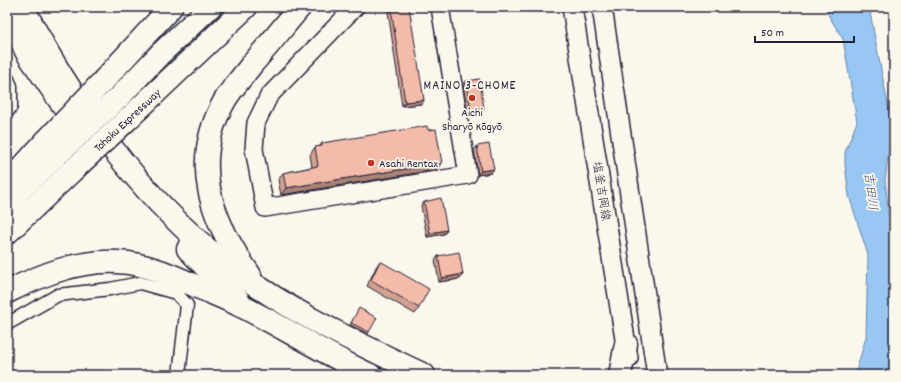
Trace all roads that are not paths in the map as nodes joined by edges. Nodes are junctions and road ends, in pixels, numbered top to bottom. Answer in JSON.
{"nodes":[{"id":1,"x":22,"y":7,"type":"edge"},
{"id":2,"x":171,"y":7,"type":"edge"},
{"id":3,"x":210,"y":7,"type":"edge"},
{"id":4,"x":246,"y":7,"type":"edge"},
{"id":5,"x":300,"y":7,"type":"edge"},
{"id":6,"x":355,"y":7,"type":"edge"},
{"id":7,"x":440,"y":7,"type":"edge"},
{"id":8,"x":572,"y":7,"type":"edge"},
{"id":9,"x":602,"y":7,"type":"edge"},
{"id":10,"x":7,"y":10,"type":"edge"},
{"id":11,"x":7,"y":77,"type":"edge"},
{"id":12,"x":7,"y":112,"type":"edge"},
{"id":13,"x":53,"y":147,"type":"junction"},
{"id":14,"x":7,"y":184,"type":"edge"},
{"id":15,"x":7,"y":203,"type":"edge"},
{"id":16,"x":7,"y":233,"type":"edge"},
{"id":17,"x":258,"y":286,"type":"junction"},
{"id":18,"x":7,"y":292,"type":"edge"},
{"id":19,"x":246,"y":308,"type":"junction"},
{"id":20,"x":7,"y":324,"type":"edge"},
{"id":21,"x":626,"y":344,"type":"junction"},
{"id":22,"x":179,"y":375,"type":"edge"},
{"id":23,"x":370,"y":375,"type":"edge"},
{"id":24,"x":424,"y":375,"type":"edge"},
{"id":25,"x":620,"y":375,"type":"edge"},
{"id":26,"x":631,"y":375,"type":"edge"},
{"id":27,"x":657,"y":375,"type":"edge"}],
"edges":[{"from":1,"to":17,"type":"highway"},
{"from":2,"to":13,"type":"highway","bridge":true},
{"from":3,"to":13,"type":"highway","name":"Tohoku Expressway","bridge":true},
{"from":4,"to":16,"type":"highway","name":"Tohoku Expressway","bridge":true},
{"from":5,"to":17,"type":"highway"},
{"from":6,"to":7,"type":"street"},
{"from":8,"to":21,"type":"main road","name":"塩釜吉岡線"},
{"from":9,"to":27,"type":"main road"},
{"from":10,"to":19,"type":"highway"},
{"from":11,"to":12,"type":"street"},
{"from":13,"to":14,"type":"highway"},
{"from":13,"to":15,"type":"highway","name":"Tohoku Expressway"},
{"from":17,"to":24,"type":"highway"},
{"from":18,"to":19,"type":"highway"},
{"from":19,"to":23,"type":"highway"},
{"from":20,"to":22,"type":"street"},
{"from":21,"to":25,"type":"highway"},
{"from":21,"to":26,"type":"main road","name":"塩釜吉岡線"}]}
